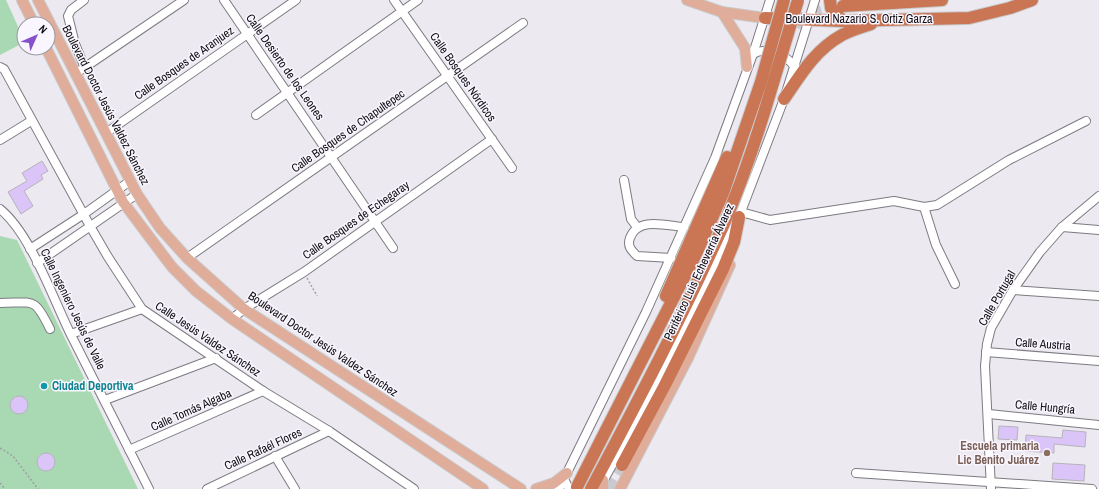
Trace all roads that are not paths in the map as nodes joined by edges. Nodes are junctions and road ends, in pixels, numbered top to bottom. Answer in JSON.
{"nodes":[{"id":1,"x":22,"y":0,"type":"edge"},
{"id":2,"x":38,"y":0,"type":"edge"},
{"id":3,"x":84,"y":0,"type":"edge"},
{"id":4,"x":184,"y":0,"type":"edge"},
{"id":5,"x":224,"y":0,"type":"edge"},
{"id":6,"x":296,"y":0,"type":"edge"},
{"id":7,"x":394,"y":0,"type":"edge"},
{"id":8,"x":418,"y":0,"type":"edge"},
{"id":9,"x":687,"y":0,"type":"edge"},
{"id":10,"x":770,"y":0,"type":"edge"},
{"id":11,"x":784,"y":0,"type":"edge"},
{"id":12,"x":798,"y":0,"type":"edge"},
{"id":13,"x":815,"y":0,"type":"edge"},
{"id":14,"x":830,"y":0,"type":"edge"},
{"id":15,"x":942,"y":0,"type":"edge"},
{"id":16,"x":1032,"y":0,"type":"edge"},
{"id":17,"x":843,"y":6,"type":"tunnel mouth"},
{"id":18,"x":402,"y":11,"type":"junction"},
{"id":19,"x":722,"y":12,"type":"junction"},
{"id":20,"x":30,"y":16,"type":"edge"},
{"id":21,"x":765,"y":18,"type":"junction"},
{"id":22,"x":809,"y":20,"type":"junction"},
{"id":23,"x":882,"y":20,"type":"junction"},
{"id":24,"x":843,"y":21,"type":"junction"},
{"id":25,"x":523,"y":23,"type":"dead end"},
{"id":26,"x":247,"y":33,"type":"junction"},
{"id":27,"x":753,"y":54,"type":"junction"},
{"id":28,"x":50,"y":56,"type":"edge"},
{"id":29,"x":763,"y":62,"type":"tunnel mouth"},
{"id":30,"x":1,"y":67,"type":"edge"},
{"id":31,"x":747,"y":67,"type":"junction"},
{"id":32,"x":795,"y":67,"type":"junction"},
{"id":33,"x":85,"y":68,"type":"junction"},
{"id":34,"x":75,"y":74,"type":"junction"},
{"id":35,"x":448,"y":77,"type":"junction"},
{"id":36,"x":288,"y":92,"type":"junction"},
{"id":37,"x":784,"y":99,"type":"junction"},
{"id":38,"x":256,"y":115,"type":"dead end"},
{"id":39,"x":31,"y":121,"type":"junction"},
{"id":40,"x":1086,"y":121,"type":"dead end"},
{"id":41,"x":106,"y":133,"type":"junction"},
{"id":42,"x":492,"y":139,"type":"junction"},
{"id":43,"x":0,"y":140,"type":"edge"},
{"id":44,"x":332,"y":156,"type":"junction"},
{"id":45,"x":512,"y":168,"type":"dead end"},
{"id":46,"x":624,"y":180,"type":"dead end"},
{"id":47,"x":130,"y":181,"type":"junction"},
{"id":48,"x":116,"y":190,"type":"junction"},
{"id":49,"x":137,"y":194,"type":"junction"},
{"id":50,"x":1099,"y":196,"type":"edge"},
{"id":51,"x":124,"y":202,"type":"junction"},
{"id":52,"x":924,"y":207,"type":"junction"},
{"id":53,"x":0,"y":209,"type":"edge"},
{"id":54,"x":84,"y":214,"type":"junction"},
{"id":55,"x":740,"y":215,"type":"junction"},
{"id":56,"x":375,"y":222,"type":"junction"},
{"id":57,"x":723,"y":225,"type":"junction"},
{"id":58,"x":90,"y":226,"type":"junction"},
{"id":59,"x":638,"y":227,"type":"junction"},
{"id":60,"x":684,"y":227,"type":"junction"},
{"id":61,"x":1062,"y":227,"type":"junction"},
{"id":62,"x":1099,"y":230,"type":"edge"},
{"id":63,"x":732,"y":247,"type":"junction"},
{"id":64,"x":393,"y":248,"type":"dead end"},
{"id":65,"x":30,"y":249,"type":"junction"},
{"id":66,"x":187,"y":258,"type":"junction"},
{"id":67,"x":670,"y":258,"type":"junction"},
{"id":68,"x":38,"y":263,"type":"junction"},
{"id":69,"x":955,"y":284,"type":"dead end"},
{"id":70,"x":1012,"y":290,"type":"junction"},
{"id":71,"x":1099,"y":296,"type":"edge"},
{"id":72,"x":0,"y":303,"type":"edge"},
{"id":73,"x":142,"y":308,"type":"junction"},
{"id":74,"x":244,"y":309,"type":"junction"},
{"id":75,"x":688,"y":317,"type":"junction"},
{"id":76,"x":232,"y":319,"type":"junction"},
{"id":77,"x":50,"y":329,"type":"dead end"},
{"id":78,"x":71,"y":334,"type":"junction"},
{"id":79,"x":986,"y":352,"type":"junction"},
{"id":80,"x":216,"y":358,"type":"junction"},
{"id":81,"x":1099,"y":361,"type":"edge"},
{"id":82,"x":636,"y":371,"type":"junction"},
{"id":83,"x":263,"y":391,"type":"junction"},
{"id":84,"x":105,"y":400,"type":"junction"},
{"id":85,"x":989,"y":414,"type":"junction"},
{"id":86,"x":1099,"y":425,"type":"edge"},
{"id":87,"x":329,"y":431,"type":"junction"},
{"id":88,"x":129,"y":450,"type":"junction"},
{"id":89,"x":275,"y":456,"type":"junction"},
{"id":90,"x":622,"y":465,"type":"tunnel mouth"},
{"id":91,"x":856,"y":473,"type":"dead end"},
{"id":92,"x":565,"y":476,"type":"junction"},
{"id":93,"x":601,"y":486,"type":"edge"},
{"id":94,"x":991,"y":486,"type":"edge"},
{"id":95,"x":218,"y":487,"type":"edge"},
{"id":96,"x":479,"y":487,"type":"edge"},
{"id":97,"x":573,"y":488,"type":"edge"},
{"id":98,"x":149,"y":489,"type":"edge"},
{"id":99,"x":208,"y":489,"type":"edge"},
{"id":100,"x":295,"y":489,"type":"edge"},
{"id":101,"x":414,"y":489,"type":"edge"},
{"id":102,"x":521,"y":489,"type":"edge"},
{"id":103,"x":536,"y":489,"type":"edge"},
{"id":104,"x":558,"y":489,"type":"edge"},
{"id":105,"x":591,"y":489,"type":"edge"},
{"id":106,"x":620,"y":489,"type":"edge"},
{"id":107,"x":1092,"y":489,"type":"edge"}],
"edges":[{"from":1,"to":20,"type":"main road"},
{"from":2,"to":34,"type":"main road","name":"Boulevard Doctor Jesús Valdez Sánchez"},
{"from":3,"to":33,"type":"street"},
{"from":4,"to":33,"type":"street"},
{"from":5,"to":26,"type":"street","name":"Calle Desierto de los Leones"},
{"from":6,"to":26,"type":"street","name":"Calle Bosques de Aranjuez"},
{"from":7,"to":18,"type":"street","name":"Calle Bosques Nórdicos"},
{"from":8,"to":18,"type":"street"},
{"from":9,"to":19,"type":"main road","name":"Boulevard Nazario S. Ortiz Garza"},
{"from":10,"to":21,"type":"street"},
{"from":11,"to":82,"type":"highway","name":"Periférico Luis Echeverría Álvarez","bridge":true},
{"from":12,"to":57,"type":"highway","name":"Periférico Luis Echeverría Álvarez","bridge":true},
{"from":13,"to":22,"type":"street"},
{"from":14,"to":24,"type":"highway"},
{"from":15,"to":17,"type":"highway"},
{"from":16,"to":23,"type":"highway","name":"Boulevard Nazario S. Ortiz Garza"},
{"from":18,"to":35,"type":"street","name":"Calle Bosques Nórdicos"},
{"from":18,"to":36,"type":"street"},
{"from":19,"to":21,"type":"main road","name":"Boulevard Nazario S. Ortiz Garza"},
{"from":19,"to":31,"type":"main road"},
{"from":21,"to":22,"type":"highway","name":"Boulevard Nazario S. Ortiz Garza"},
{"from":21,"to":27,"type":"street"},
{"from":22,"to":24,"type":"highway","name":"Boulevard Nazario S. Ortiz Garza"},
{"from":22,"to":32,"type":"street"},
{"from":23,"to":24,"type":"highway","name":"Boulevard Nazario S. Ortiz Garza"},
{"from":23,"to":37,"type":"highway"},
{"from":25,"to":35,"type":"street","name":"Calle Bosques de Chapultepec"},
{"from":26,"to":36,"type":"street","name":"Calle Desierto de los Leones"},
{"from":26,"to":41,"type":"street","name":"Calle Bosques de Aranjuez"},
{"from":27,"to":31,"type":"street"},
{"from":27,"to":32,"type":"street"},
{"from":28,"to":48,"type":"main road"},
{"from":29,"to":82,"type":"highway"},
{"from":30,"to":39,"type":"street","name":"Calle Jesús Valdez Sánchez"},
{"from":31,"to":60,"type":"street"},
{"from":32,"to":37,"type":"street"},
{"from":33,"to":34,"type":"street"},
{"from":34,"to":41,"type":"main road","name":"Boulevard Doctor Jesús Valdez Sánchez"},
{"from":35,"to":42,"type":"street","name":"Calle Bosques Nórdicos"},
{"from":35,"to":44,"type":"street","name":"Calle Bosques de Chapultepec"},
{"from":36,"to":38,"type":"street"},
{"from":36,"to":44,"type":"street","name":"Calle Desierto de los Leones"},
{"from":37,"to":55,"type":"street"},
{"from":39,"to":43,"type":"street"},
{"from":39,"to":54,"type":"street","name":"Calle Jesús Valdez Sánchez"},
{"from":40,"to":52,"type":"street"},
{"from":41,"to":47,"type":"main road","name":"Boulevard Doctor Jesús Valdez Sánchez"},
{"from":42,"to":45,"type":"street","name":"Calle Bosques Nórdicos"},
{"from":42,"to":56,"type":"street","name":"Calle Bosques de Echegaray"},
{"from":44,"to":56,"type":"street","name":"Calle Desierto de los Leones"},
{"from":44,"to":66,"type":"street","name":"Calle Bosques de Chapultepec"},
{"from":46,"to":59,"type":"street"},
{"from":47,"to":48,"type":"street"},
{"from":47,"to":49,"type":"main road","name":"Boulevard Doctor Jesús Valdez Sánchez"},
{"from":48,"to":51,"type":"main road"},
{"from":48,"to":54,"type":"street"},
{"from":49,"to":51,"type":"street"},
{"from":49,"to":66,"type":"main road","name":"Boulevard Doctor Jesús Valdez Sánchez"},
{"from":50,"to":61,"type":"street","name":"Calle Portugal"},
{"from":51,"to":58,"type":"street"},
{"from":51,"to":76,"type":"main road"},
{"from":52,"to":55,"type":"street"},
{"from":52,"to":69,"type":"street"},
{"from":53,"to":65,"type":"street","name":"Calle Ingeniero Jesús de Valle"},
{"from":54,"to":58,"type":"street","name":"Calle Jesús Valdez Sánchez"},
{"from":54,"to":65,"type":"street"},
{"from":55,"to":63,"type":"highway"},
{"from":55,"to":75,"type":"street"},
{"from":56,"to":64,"type":"street","name":"Calle Desierto de los Leones"},
{"from":56,"to":74,"type":"street","name":"Calle Bosques de Echegaray"},
{"from":57,"to":75,"type":"highway"},
{"from":57,"to":105,"type":"highway","name":"Periférico Luis Echeverría Álvarez"},
{"from":58,"to":68,"type":"street"},
{"from":58,"to":73,"type":"street","name":"Calle Jesús Valdez Sánchez"},
{"from":59,"to":60,"type":"street"},
{"from":59,"to":67,"type":"street"},
{"from":60,"to":67,"type":"street"},
{"from":61,"to":62,"type":"street"},
{"from":61,"to":70,"type":"street","name":"Calle Portugal"},
{"from":63,"to":90,"type":"highway"},
{"from":63,"to":106,"type":"main road"},
{"from":65,"to":68,"type":"street","name":"Calle Ingeniero Jesús de Valle"},
{"from":66,"to":74,"type":"main road","name":"Boulevard Doctor Jesús Valdez Sánchez"},
{"from":67,"to":92,"type":"street"},
{"from":68,"to":78,"type":"street","name":"Calle Ingeniero Jesús de Valle"},
{"from":70,"to":71,"type":"street"},
{"from":70,"to":79,"type":"street","name":"Calle Portugal"},
{"from":72,"to":77,"type":"street"},
{"from":73,"to":78,"type":"street"},
{"from":73,"to":80,"type":"street","name":"Calle Jesús Valdez Sánchez"},
{"from":74,"to":76,"type":"street","name":"Calle Bosques de Echegaray"},
{"from":74,"to":102,"type":"main road","name":"Boulevard Doctor Jesús Valdez Sánchez"},
{"from":75,"to":93,"type":"street"},
{"from":76,"to":96,"type":"main road"},
{"from":78,"to":84,"type":"street","name":"Calle Ingeniero Jesús de Valle"},
{"from":79,"to":81,"type":"street","name":"Calle Austria"},
{"from":79,"to":85,"type":"street","name":"Calle Portugal"},
{"from":80,"to":83,"type":"street","name":"Calle Jesús Valdez Sánchez"},
{"from":80,"to":84,"type":"street"},
{"from":82,"to":97,"type":"highway","name":"Periférico Luis Echeverría Álvarez"},
{"from":83,"to":87,"type":"street","name":"Calle Jesús Valdez Sánchez"},
{"from":83,"to":88,"type":"street","name":"Calle Tomás Algaba"},
{"from":84,"to":88,"type":"street","name":"Calle Ingeniero Jesús de Valle"},
{"from":85,"to":86,"type":"street","name":"Calle Hungría"},
{"from":85,"to":94,"type":"street","name":"Calle Portugal"},
{"from":87,"to":89,"type":"street","name":"Calle Rafaél Flores"},
{"from":87,"to":101,"type":"street","name":"Calle Jesús Valdez Sánchez"},
{"from":88,"to":98,"type":"street","name":"Calle Ingeniero Jesús de Valle"},
{"from":89,"to":95,"type":"street","name":"Calle Rafaél Flores"},
{"from":89,"to":100,"type":"street"},
{"from":91,"to":94,"type":"street"},
{"from":92,"to":97,"type":"street"},
{"from":92,"to":103,"type":"main road"},
{"from":92,"to":104,"type":"street"},
{"from":94,"to":107,"type":"street"},
{"from":95,"to":99,"type":"street","name":"Calle Rafaél Flores"}]}
